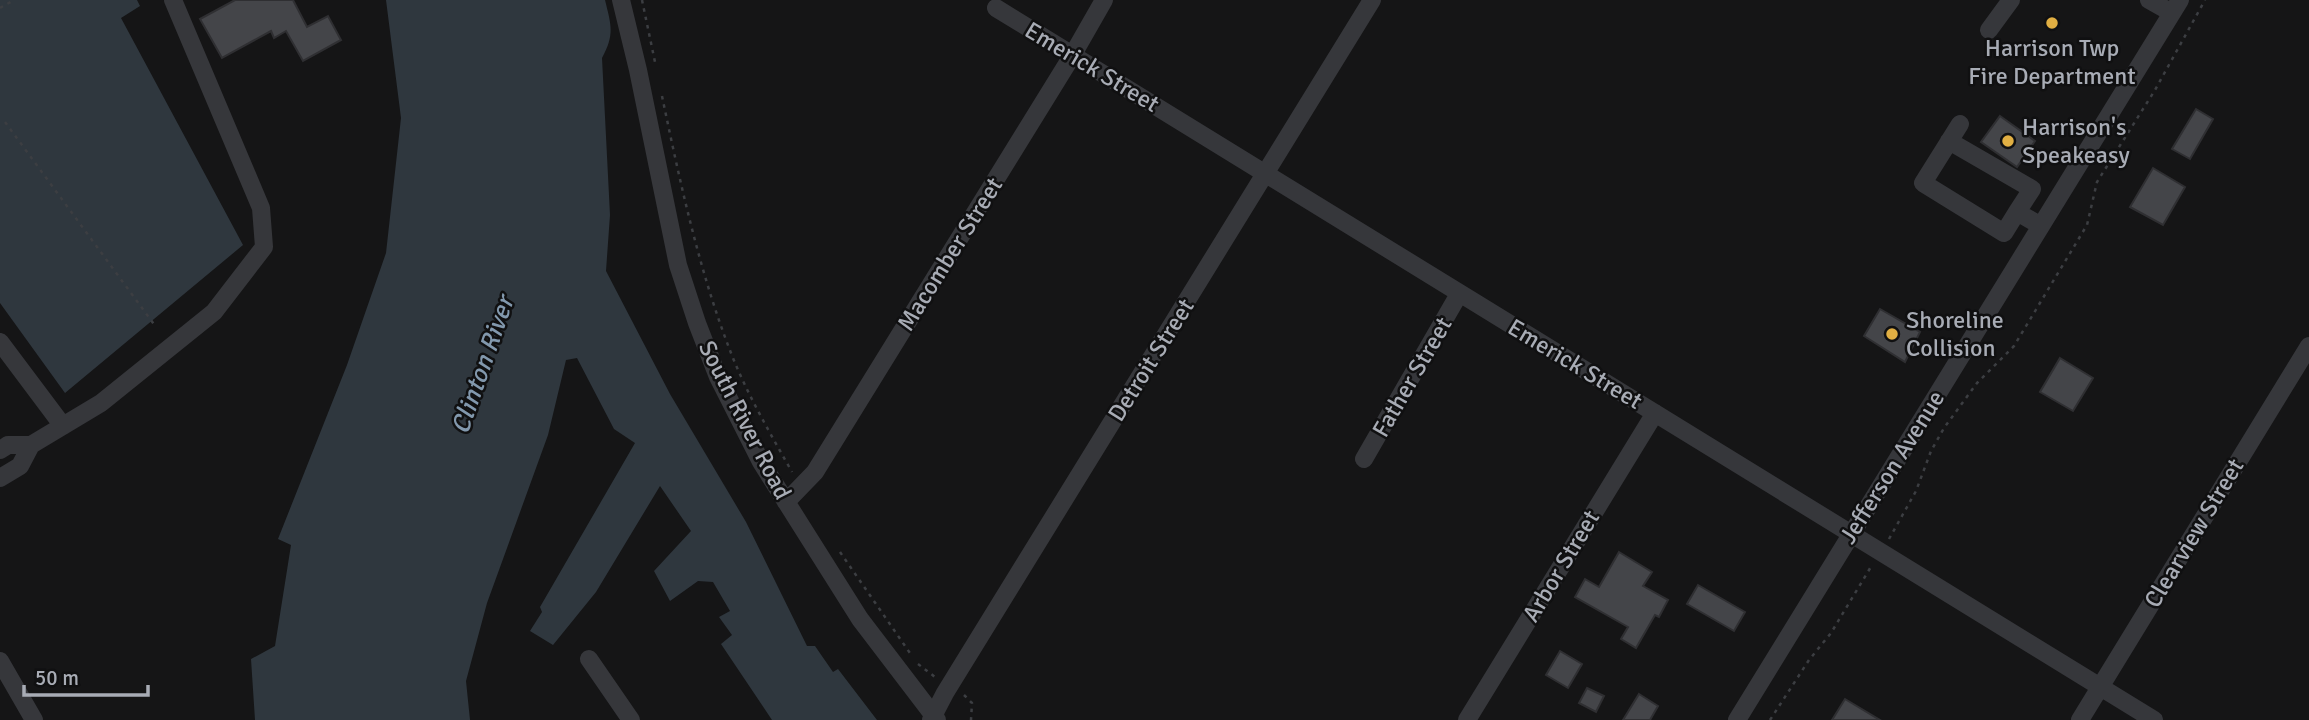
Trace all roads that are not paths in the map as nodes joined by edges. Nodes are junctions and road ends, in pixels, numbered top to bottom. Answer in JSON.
{"nodes":[{"id":1,"x":173,"y":0,"type":"edge"},
{"id":2,"x":621,"y":0,"type":"edge"},
{"id":3,"x":1104,"y":0,"type":"edge"},
{"id":4,"x":1372,"y":0,"type":"edge"},
{"id":5,"x":2011,"y":0,"type":"edge"},
{"id":6,"x":2149,"y":0,"type":"edge"},
{"id":7,"x":2176,"y":7,"type":"edge"},
{"id":8,"x":996,"y":8,"type":"dead end"},
{"id":9,"x":1989,"y":30,"type":"dead end"},
{"id":10,"x":1072,"y":57,"type":"junction"},
{"id":11,"x":1960,"y":124,"type":"dead end"},
{"id":12,"x":1950,"y":141,"type":"junction"},
{"id":13,"x":1267,"y":173,"type":"junction"},
{"id":14,"x":2017,"y":212,"type":"junction"},
{"id":15,"x":2041,"y":226,"type":"junction"},
{"id":16,"x":1460,"y":295,"type":"junction"},
{"id":17,"x":0,"y":342,"type":"edge"},
{"id":18,"x":2309,"y":346,"type":"edge"},
{"id":19,"x":1654,"y":413,"type":"junction"},
{"id":20,"x":63,"y":426,"type":"junction"},
{"id":21,"x":31,"y":445,"type":"junction"},
{"id":22,"x":0,"y":450,"type":"edge"},
{"id":23,"x":1364,"y":459,"type":"dead end"},
{"id":24,"x":0,"y":478,"type":"edge"},
{"id":25,"x":786,"y":502,"type":"junction"},
{"id":26,"x":1852,"y":533,"type":"junction"},
{"id":27,"x":589,"y":659,"type":"dead end"},
{"id":28,"x":0,"y":662,"type":"edge"},
{"id":29,"x":2100,"y":687,"type":"junction"},
{"id":30,"x":934,"y":719,"type":"edge"},
{"id":31,"x":34,"y":720,"type":"edge"},
{"id":32,"x":631,"y":720,"type":"edge"},
{"id":33,"x":1467,"y":720,"type":"edge"},
{"id":34,"x":1737,"y":720,"type":"edge"},
{"id":35,"x":2080,"y":720,"type":"edge"},
{"id":36,"x":2154,"y":720,"type":"edge"}],
"edges":[{"from":1,"to":20,"type":"street"},
{"from":2,"to":25,"type":"street","name":"South River Road"},
{"from":3,"to":10,"type":"street","name":"Macomber Street"},
{"from":4,"to":13,"type":"street","name":"Detroit Street"},
{"from":5,"to":9,"type":"street"},
{"from":6,"to":7,"type":"street"},
{"from":7,"to":15,"type":"street","name":"Jefferson Avenue"},
{"from":8,"to":10,"type":"street","name":"Emerick Street"},
{"from":10,"to":13,"type":"street","name":"Emerick Street"},
{"from":10,"to":25,"type":"street","name":"Macomber Street"},
{"from":11,"to":12,"type":"street"},
{"from":12,"to":14,"type":"street"},
{"from":12,"to":14,"type":"street"},
{"from":13,"to":16,"type":"street","name":"Emerick Street"},
{"from":13,"to":30,"type":"street","name":"Detroit Street"},
{"from":14,"to":15,"type":"street"},
{"from":15,"to":26,"type":"street","name":"Jefferson Avenue"},
{"from":16,"to":19,"type":"street","name":"Emerick Street"},
{"from":16,"to":23,"type":"street","name":"Father Street"},
{"from":17,"to":20,"type":"street"},
{"from":18,"to":29,"type":"street","name":"Clearview Street"},
{"from":19,"to":26,"type":"street","name":"Emerick Street"},
{"from":19,"to":33,"type":"street","name":"Arbor Street"},
{"from":20,"to":21,"type":"street"},
{"from":21,"to":22,"type":"street"},
{"from":21,"to":24,"type":"street"},
{"from":25,"to":30,"type":"street","name":"South River Road"},
{"from":26,"to":29,"type":"street","name":"Emerick Street"},
{"from":26,"to":34,"type":"street","name":"Jefferson Avenue"},
{"from":27,"to":32,"type":"street"},
{"from":28,"to":31,"type":"street"},
{"from":29,"to":35,"type":"street","name":"Clearview Street"},
{"from":29,"to":36,"type":"street","name":"Emerick Street"}]}
